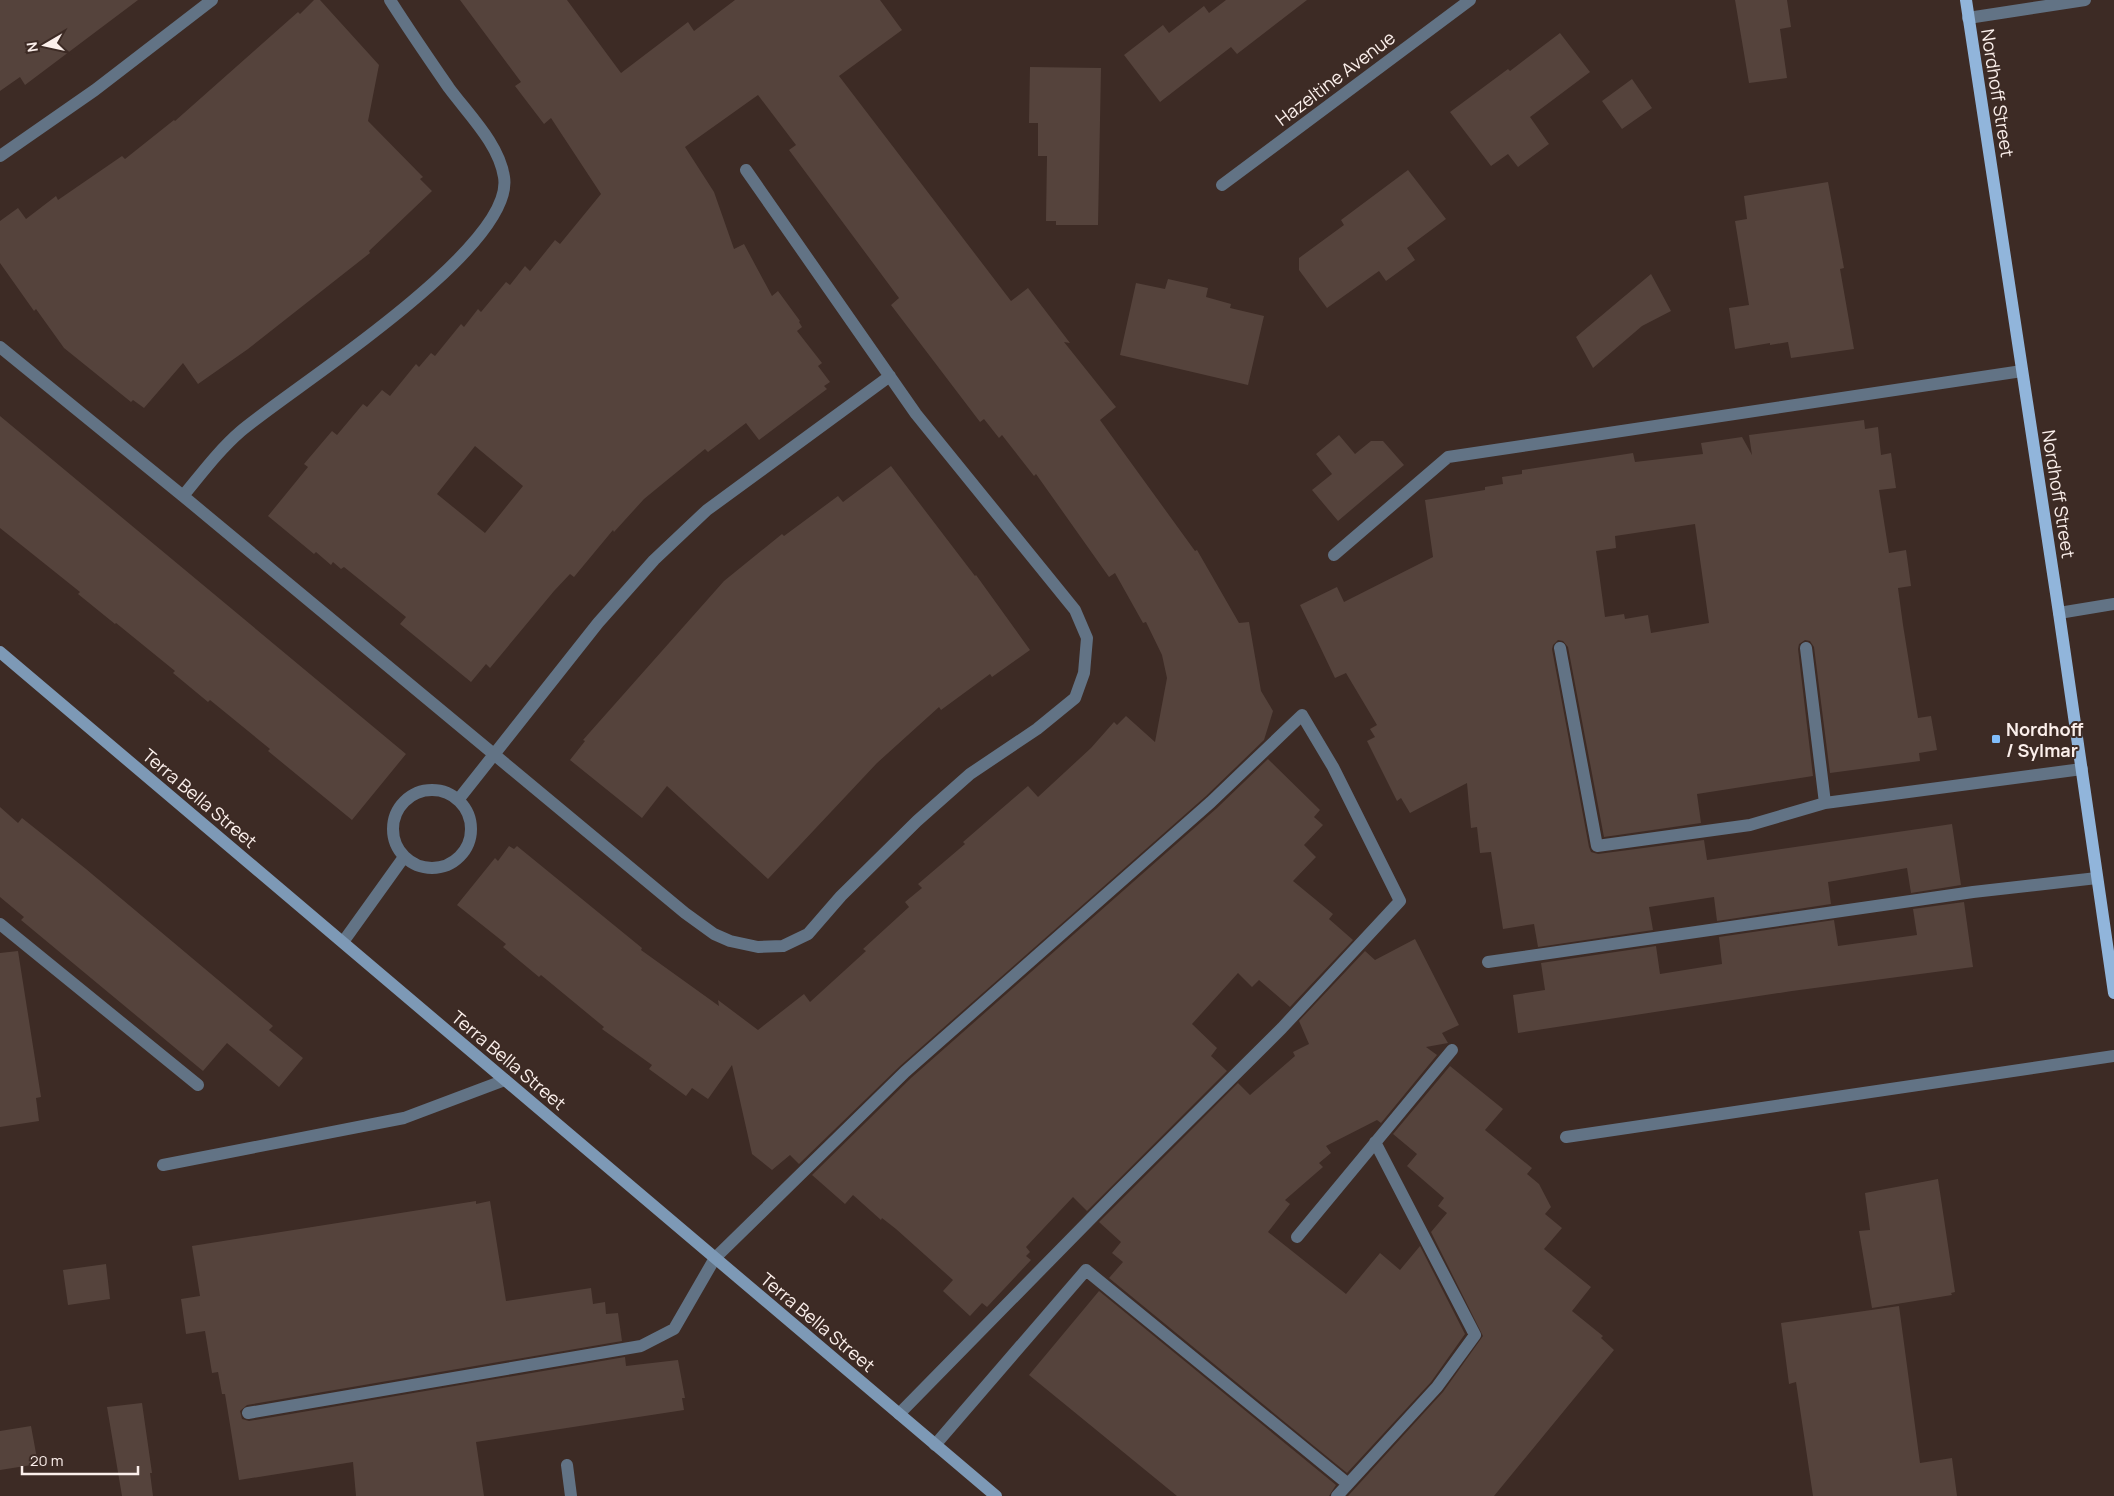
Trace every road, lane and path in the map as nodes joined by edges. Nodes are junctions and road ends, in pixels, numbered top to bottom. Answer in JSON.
{"nodes":[{"id":1,"x":212,"y":0,"type":"edge"},
{"id":2,"x":390,"y":0,"type":"edge"},
{"id":3,"x":1470,"y":0,"type":"edge"},
{"id":4,"x":1966,"y":0,"type":"edge"},
{"id":5,"x":2084,"y":0,"type":"edge"},
{"id":6,"x":1968,"y":18,"type":"junction"},
{"id":7,"x":0,"y":156,"type":"edge"},
{"id":8,"x":746,"y":170,"type":"dead end"},
{"id":9,"x":1222,"y":185,"type":"dead end"},
{"id":10,"x":0,"y":347,"type":"edge"},
{"id":11,"x":2022,"y":371,"type":"junction"},
{"id":12,"x":890,"y":376,"type":"junction"},
{"id":13,"x":184,"y":496,"type":"junction"},
{"id":14,"x":1334,"y":555,"type":"dead end"},
{"id":15,"x":2114,"y":604,"type":"edge"},
{"id":16,"x":2059,"y":613,"type":"junction"},
{"id":17,"x":1560,"y":648,"type":"dead end"},
{"id":18,"x":1806,"y":648,"type":"dead end"},
{"id":19,"x":0,"y":652,"type":"edge"},
{"id":20,"x":495,"y":754,"type":"junction"},
{"id":21,"x":2082,"y":770,"type":"junction"},
{"id":22,"x":458,"y":800,"type":"junction"},
{"id":23,"x":1825,"y":803,"type":"junction"},
{"id":24,"x":404,"y":856,"type":"junction"},
{"id":25,"x":2097,"y":878,"type":"junction"},
{"id":26,"x":0,"y":924,"type":"edge"},
{"id":27,"x":343,"y":942,"type":"junction"},
{"id":28,"x":1488,"y":962,"type":"dead end"},
{"id":29,"x":2114,"y":993,"type":"edge"},
{"id":30,"x":1452,"y":1050,"type":"dead end"},
{"id":31,"x":2114,"y":1056,"type":"edge"},
{"id":32,"x":505,"y":1080,"type":"junction"},
{"id":33,"x":198,"y":1085,"type":"dead end"},
{"id":34,"x":1566,"y":1138,"type":"dead end"},
{"id":35,"x":1375,"y":1142,"type":"junction"},
{"id":36,"x":163,"y":1165,"type":"dead end"},
{"id":37,"x":1297,"y":1237,"type":"dead end"},
{"id":38,"x":714,"y":1258,"type":"junction"},
{"id":39,"x":248,"y":1413,"type":"dead end"},
{"id":40,"x":899,"y":1414,"type":"junction"},
{"id":41,"x":935,"y":1445,"type":"junction"},
{"id":42,"x":567,"y":1465,"type":"dead end"},
{"id":43,"x":1348,"y":1484,"type":"junction"},
{"id":44,"x":571,"y":1496,"type":"edge"},
{"id":45,"x":996,"y":1496,"type":"edge"},
{"id":46,"x":1337,"y":1496,"type":"edge"}],
"edges":[{"from":1,"to":7,"type":"street"},
{"from":2,"to":13,"type":"street"},
{"from":3,"to":9,"type":"street","name":"Hazeltine Avenue"},
{"from":4,"to":6,"type":"main road","name":"Nordhoff Street"},
{"from":5,"to":6,"type":"street"},
{"from":6,"to":11,"type":"main road","name":"Nordhoff Street"},
{"from":8,"to":12,"type":"street"},
{"from":10,"to":13,"type":"street"},
{"from":11,"to":14,"type":"street"},
{"from":11,"to":16,"type":"main road","name":"Nordhoff Street"},
{"from":12,"to":20,"type":"street"},
{"from":12,"to":20,"type":"street"},
{"from":13,"to":20,"type":"street"},
{"from":15,"to":16,"type":"street"},
{"from":16,"to":21,"type":"main road","name":"Nordhoff Street"},
{"from":17,"to":23,"type":"street"},
{"from":18,"to":23,"type":"street"},
{"from":19,"to":27,"type":"main road","name":"Terra Bella Street"},
{"from":20,"to":22,"type":"street"},
{"from":21,"to":23,"type":"street"},
{"from":21,"to":25,"type":"main road","name":"Nordhoff Street"},
{"from":22,"to":24,"type":"street"},
{"from":22,"to":24,"type":"street"},
{"from":24,"to":27,"type":"street"},
{"from":25,"to":28,"type":"street"},
{"from":25,"to":29,"type":"main road","name":"Nordhoff Street"},
{"from":26,"to":33,"type":"street"},
{"from":27,"to":32,"type":"main road","name":"Terra Bella Street"},
{"from":30,"to":35,"type":"street"},
{"from":31,"to":34,"type":"street"},
{"from":32,"to":36,"type":"street"},
{"from":32,"to":38,"type":"main road","name":"Terra Bella Street"},
{"from":35,"to":37,"type":"street"},
{"from":35,"to":43,"type":"street"},
{"from":38,"to":39,"type":"street"},
{"from":38,"to":40,"type":"main road","name":"Terra Bella Street"},
{"from":38,"to":40,"type":"street"},
{"from":40,"to":41,"type":"main road","name":"Terra Bella Street"},
{"from":41,"to":43,"type":"street"},
{"from":41,"to":45,"type":"main road","name":"Terra Bella Street"},
{"from":42,"to":44,"type":"street"},
{"from":43,"to":46,"type":"street"}]}
